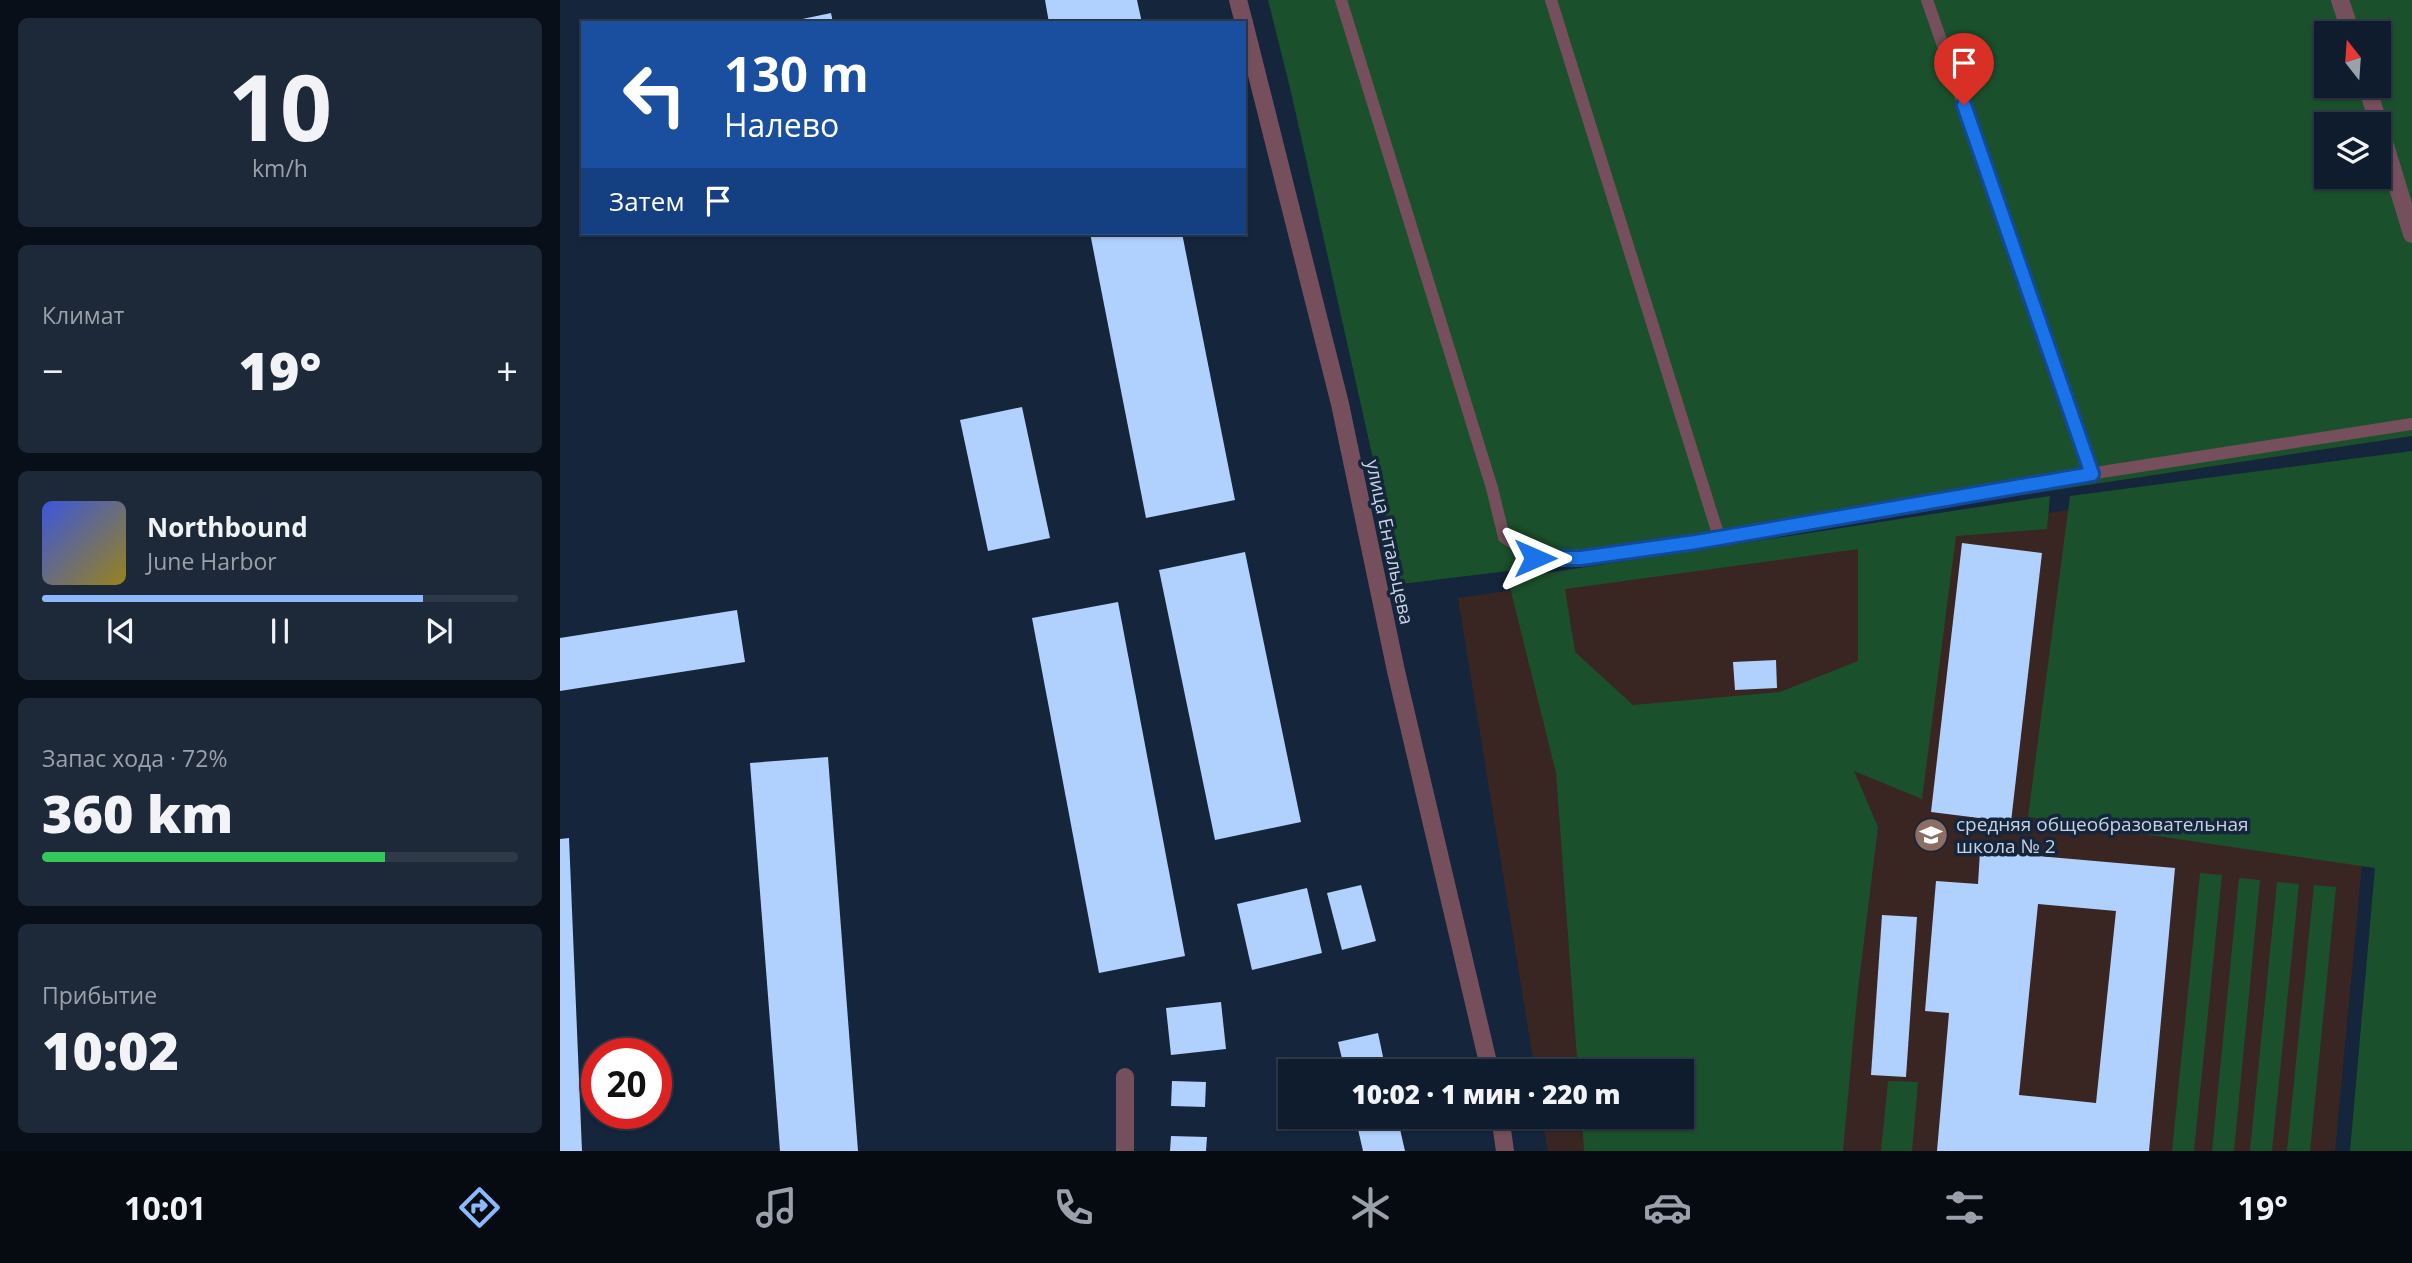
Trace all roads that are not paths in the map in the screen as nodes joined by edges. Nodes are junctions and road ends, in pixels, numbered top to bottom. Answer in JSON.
{"nodes":[{"id":1,"x":1238,"y":0,"type":"edge"},
{"id":2,"x":1341,"y":0,"type":"edge"},
{"id":3,"x":1551,"y":0,"type":"edge"},
{"id":4,"x":1927,"y":0,"type":"edge"},
{"id":5,"x":2340,"y":0,"type":"edge"},
{"id":6,"x":1243,"y":21,"type":"edge"},
{"id":7,"x":2347,"y":21,"type":"edge"},
{"id":8,"x":1246,"y":31,"type":"edge"},
{"id":9,"x":2371,"y":98,"type":"edge"},
{"id":10,"x":2412,"y":234,"type":"edge"},
{"id":11,"x":2412,"y":424,"type":"edge"},
{"id":12,"x":2092,"y":474,"type":"junction"},
{"id":13,"x":1719,"y":537,"type":"junction"},
{"id":14,"x":1487,"y":1059,"type":"edge"},
{"id":15,"x":1125,"y":1077,"type":"dead end"},
{"id":16,"x":1502,"y":1129,"type":"edge"},
{"id":17,"x":1125,"y":1151,"type":"edge"},
{"id":18,"x":1505,"y":1151,"type":"edge"}],
"edges":[{"from":1,"to":6,"type":"street","name":"улица Ентальцева"},
{"from":2,"to":13,"type":"lane"},
{"from":3,"to":13,"type":"lane"},
{"from":4,"to":12,"type":"lane"},
{"from":5,"to":7,"type":"street"},
{"from":8,"to":14,"type":"street","name":"улица Ентальцева"},
{"from":9,"to":10,"type":"street"},
{"from":11,"to":12,"type":"lane"},
{"from":12,"to":13,"type":"lane"},
{"from":15,"to":17,"type":"street"},
{"from":16,"to":18,"type":"street"}]}
